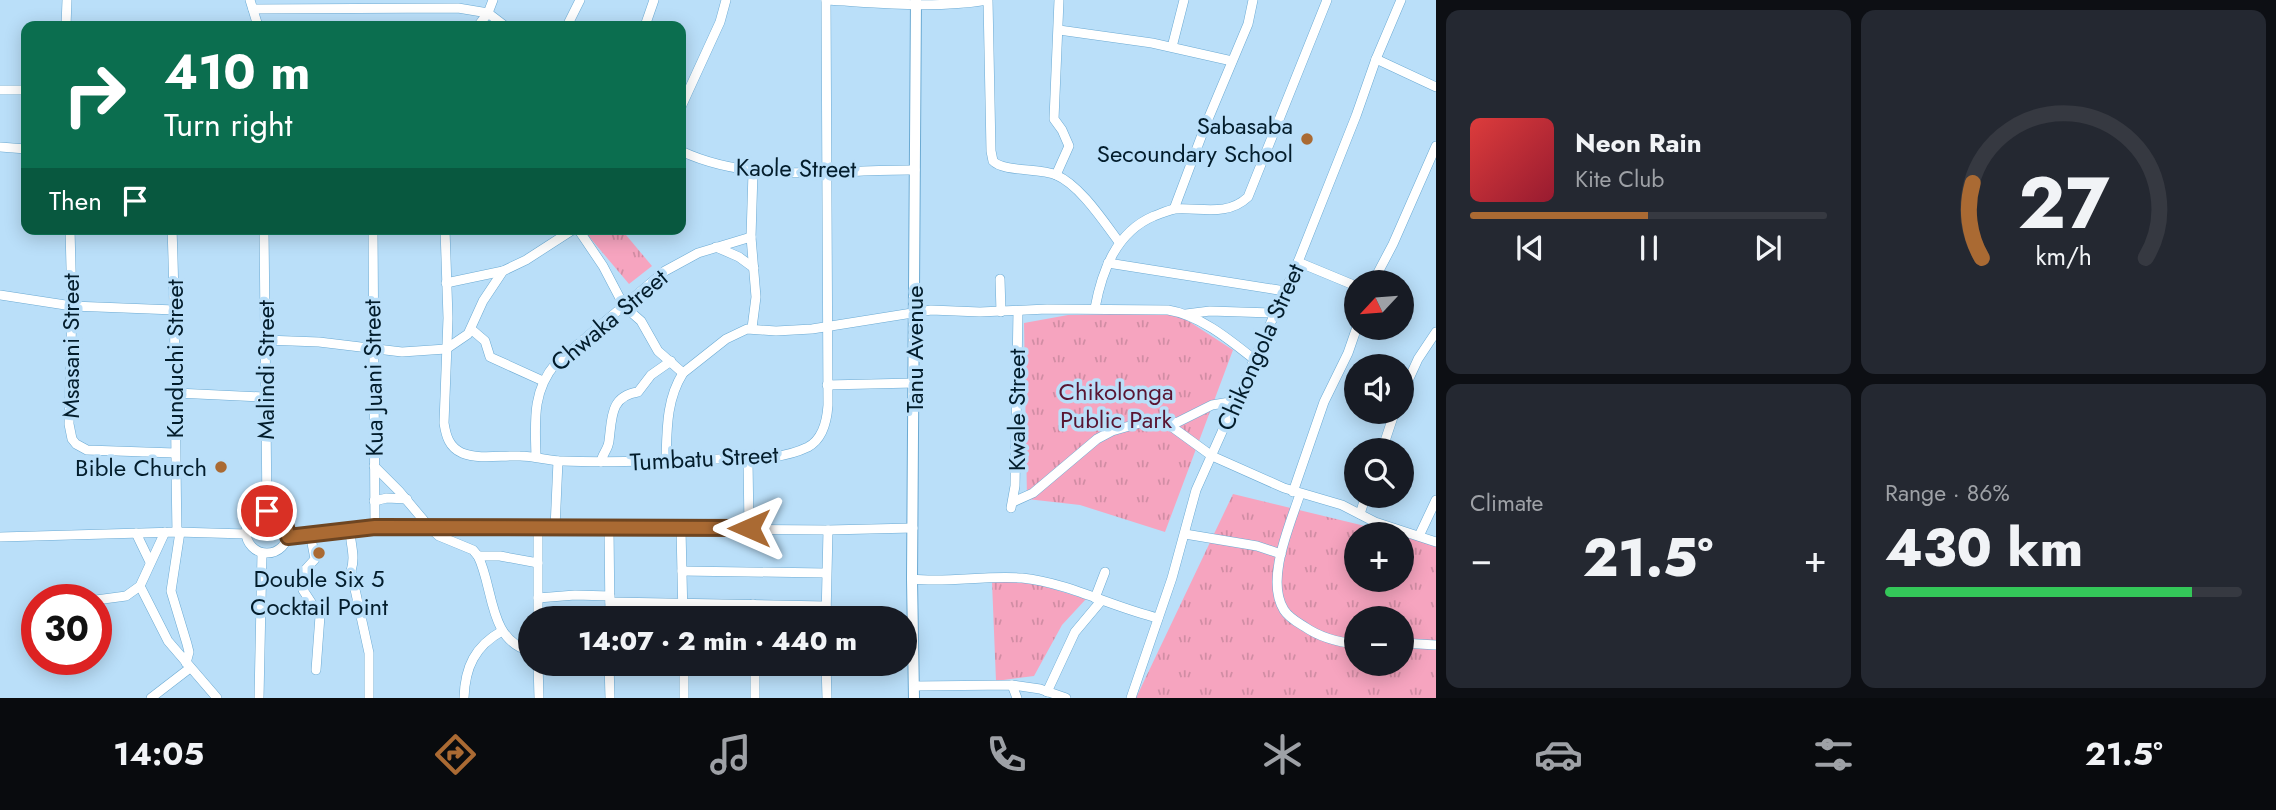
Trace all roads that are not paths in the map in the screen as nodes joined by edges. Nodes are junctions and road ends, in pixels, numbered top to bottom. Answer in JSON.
{"nodes":[{"id":1,"x":67,"y":0,"type":"edge"},
{"id":2,"x":493,"y":0,"type":"edge"},
{"id":3,"x":580,"y":0,"type":"edge"},
{"id":4,"x":654,"y":0,"type":"edge"},
{"id":5,"x":726,"y":0,"type":"edge"},
{"id":6,"x":826,"y":0,"type":"edge"},
{"id":7,"x":1058,"y":0,"type":"edge"},
{"id":8,"x":1184,"y":0,"type":"edge"},
{"id":9,"x":1253,"y":0,"type":"edge"},
{"id":10,"x":1327,"y":0,"type":"edge"},
{"id":11,"x":1401,"y":0,"type":"edge"},
{"id":12,"x":916,"y":3,"type":"edge"},
{"id":13,"x":252,"y":4,"type":"edge"},
{"id":14,"x":315,"y":4,"type":"edge"},
{"id":15,"x":488,"y":13,"type":"junction"},
{"id":16,"x":66,"y":21,"type":"edge"},
{"id":17,"x":257,"y":21,"type":"edge"},
{"id":18,"x":482,"y":21,"type":"edge"},
{"id":19,"x":498,"y":21,"type":"edge"},
{"id":20,"x":570,"y":21,"type":"edge"},
{"id":21,"x":647,"y":21,"type":"edge"},
{"id":22,"x":1059,"y":30,"type":"junction"},
{"id":23,"x":1172,"y":47,"type":"junction"},
{"id":24,"x":1376,"y":59,"type":"junction"},
{"id":25,"x":1232,"y":61,"type":"junction"},
{"id":26,"x":1436,"y":87,"type":"edge"},
{"id":27,"x":0,"y":90,"type":"edge"},
{"id":28,"x":21,"y":90,"type":"edge"},
{"id":29,"x":686,"y":96,"type":"edge"},
{"id":30,"x":1436,"y":146,"type":"edge"},
{"id":31,"x":0,"y":147,"type":"edge"},
{"id":32,"x":21,"y":149,"type":"edge"},
{"id":33,"x":686,"y":153,"type":"edge"},
{"id":34,"x":915,"y":170,"type":"junction"},
{"id":35,"x":825,"y":171,"type":"junction"},
{"id":36,"x":753,"y":172,"type":"junction"},
{"id":37,"x":1056,"y":175,"type":"junction"},
{"id":38,"x":1174,"y":209,"type":"junction"},
{"id":39,"x":70,"y":235,"type":"edge"},
{"id":40,"x":172,"y":235,"type":"edge"},
{"id":41,"x":264,"y":235,"type":"edge"},
{"id":42,"x":373,"y":235,"type":"edge"},
{"id":43,"x":445,"y":235,"type":"edge"},
{"id":44,"x":566,"y":235,"type":"edge"},
{"id":45,"x":580,"y":235,"type":"edge"},
{"id":46,"x":751,"y":237,"type":"junction"},
{"id":47,"x":1119,"y":242,"type":"junction"},
{"id":48,"x":716,"y":247,"type":"junction"},
{"id":49,"x":1108,"y":262,"type":"junction"},
{"id":50,"x":1298,"y":262,"type":"junction"},
{"id":51,"x":754,"y":268,"type":"junction"},
{"id":52,"x":1379,"y":270,"type":"edge"},
{"id":53,"x":503,"y":271,"type":"junction"},
{"id":54,"x":1000,"y":279,"type":"dead end"},
{"id":55,"x":1344,"y":281,"type":"edge"},
{"id":56,"x":446,"y":283,"type":"junction"},
{"id":57,"x":1285,"y":291,"type":"junction"},
{"id":58,"x":0,"y":295,"type":"edge"},
{"id":59,"x":72,"y":306,"type":"junction"},
{"id":60,"x":624,"y":306,"type":"junction"},
{"id":61,"x":1094,"y":309,"type":"junction"},
{"id":62,"x":175,"y":310,"type":"junction"},
{"id":63,"x":914,"y":311,"type":"junction"},
{"id":64,"x":1018,"y":311,"type":"junction"},
{"id":65,"x":1001,"y":312,"type":"junction"},
{"id":66,"x":1276,"y":313,"type":"junction"},
{"id":67,"x":1186,"y":314,"type":"junction"},
{"id":68,"x":828,"y":327,"type":"junction"},
{"id":69,"x":752,"y":328,"type":"junction"},
{"id":70,"x":471,"y":330,"type":"junction"},
{"id":71,"x":1436,"y":332,"type":"edge"},
{"id":72,"x":265,"y":340,"type":"junction"},
{"id":73,"x":1352,"y":340,"type":"edge"},
{"id":74,"x":373,"y":348,"type":"junction"},
{"id":75,"x":446,"y":349,"type":"junction"},
{"id":76,"x":1255,"y":360,"type":"junction"},
{"id":77,"x":671,"y":361,"type":"junction"},
{"id":78,"x":1414,"y":368,"type":"edge"},
{"id":79,"x":683,"y":373,"type":"junction"},
{"id":80,"x":542,"y":381,"type":"junction"},
{"id":81,"x":914,"y":383,"type":"junction"},
{"id":82,"x":827,"y":385,"type":"junction"},
{"id":83,"x":176,"y":393,"type":"junction"},
{"id":84,"x":264,"y":397,"type":"junction"},
{"id":85,"x":1236,"y":401,"type":"junction"},
{"id":86,"x":1168,"y":424,"type":"junction"},
{"id":87,"x":174,"y":453,"type":"junction"},
{"id":88,"x":1212,"y":456,"type":"junction"},
{"id":89,"x":536,"y":457,"type":"junction"},
{"id":90,"x":748,"y":460,"type":"junction"},
{"id":91,"x":558,"y":461,"type":"junction"},
{"id":92,"x":666,"y":461,"type":"junction"},
{"id":93,"x":601,"y":462,"type":"junction"},
{"id":94,"x":374,"y":466,"type":"junction"},
{"id":95,"x":1296,"y":493,"type":"junction"},
{"id":96,"x":407,"y":499,"type":"junction"},
{"id":97,"x":1436,"y":500,"type":"edge"},
{"id":98,"x":374,"y":501,"type":"junction"},
{"id":99,"x":1362,"y":508,"type":"edge"},
{"id":100,"x":267,"y":511,"type":"junction"},
{"id":101,"x":1360,"y":514,"type":"junction"},
{"id":102,"x":375,"y":527,"type":"junction"},
{"id":103,"x":350,"y":528,"type":"junction"},
{"id":104,"x":555,"y":528,"type":"junction"},
{"id":105,"x":749,"y":528,"type":"junction"},
{"id":106,"x":913,"y":528,"type":"junction"},
{"id":107,"x":431,"y":529,"type":"junction"},
{"id":108,"x":538,"y":529,"type":"junction"},
{"id":109,"x":609,"y":529,"type":"junction"},
{"id":110,"x":681,"y":529,"type":"junction"},
{"id":111,"x":828,"y":530,"type":"junction"},
{"id":112,"x":165,"y":532,"type":"junction"},
{"id":113,"x":178,"y":532,"type":"junction"},
{"id":114,"x":136,"y":533,"type":"junction"},
{"id":115,"x":310,"y":533,"type":"junction"},
{"id":116,"x":246,"y":534,"type":"junction"},
{"id":117,"x":1185,"y":534,"type":"junction"},
{"id":118,"x":1419,"y":536,"type":"junction"},
{"id":119,"x":0,"y":537,"type":"edge"},
{"id":120,"x":288,"y":537,"type":"junction"},
{"id":121,"x":1436,"y":542,"type":"edge"},
{"id":122,"x":262,"y":553,"type":"junction"},
{"id":123,"x":1281,"y":554,"type":"junction"},
{"id":124,"x":478,"y":556,"type":"junction"},
{"id":125,"x":150,"y":562,"type":"junction"},
{"id":126,"x":538,"y":563,"type":"junction"},
{"id":127,"x":681,"y":571,"type":"junction"},
{"id":128,"x":1105,"y":572,"type":"dead end"},
{"id":129,"x":825,"y":573,"type":"junction"},
{"id":130,"x":912,"y":579,"type":"junction"},
{"id":131,"x":140,"y":586,"type":"junction"},
{"id":132,"x":112,"y":598,"type":"edge"},
{"id":133,"x":538,"y":598,"type":"junction"},
{"id":134,"x":610,"y":599,"type":"junction"},
{"id":135,"x":1098,"y":599,"type":"junction"},
{"id":136,"x":683,"y":603,"type":"junction"},
{"id":137,"x":753,"y":604,"type":"joint"},
{"id":138,"x":538,"y":606,"type":"edge"},
{"id":139,"x":610,"y":606,"type":"edge"},
{"id":140,"x":826,"y":606,"type":"joint"},
{"id":141,"x":1158,"y":618,"type":"junction"},
{"id":142,"x":502,"y":631,"type":"junction"},
{"id":143,"x":1344,"y":642,"type":"edge"},
{"id":144,"x":1414,"y":644,"type":"edge"},
{"id":145,"x":1436,"y":645,"type":"edge"},
{"id":146,"x":518,"y":646,"type":"edge"},
{"id":147,"x":188,"y":665,"type":"junction"},
{"id":148,"x":316,"y":670,"type":"dead end"},
{"id":149,"x":538,"y":676,"type":"edge"},
{"id":150,"x":609,"y":676,"type":"edge"},
{"id":151,"x":684,"y":676,"type":"edge"},
{"id":152,"x":755,"y":676,"type":"edge"},
{"id":153,"x":827,"y":676,"type":"edge"},
{"id":154,"x":1012,"y":685,"type":"junction"},
{"id":155,"x":914,"y":692,"type":"edge"},
{"id":156,"x":1046,"y":694,"type":"edge"},
{"id":157,"x":151,"y":698,"type":"edge"},
{"id":158,"x":217,"y":698,"type":"edge"},
{"id":159,"x":259,"y":698,"type":"edge"},
{"id":160,"x":369,"y":698,"type":"edge"},
{"id":161,"x":464,"y":698,"type":"edge"},
{"id":162,"x":539,"y":698,"type":"edge"},
{"id":163,"x":610,"y":698,"type":"edge"},
{"id":164,"x":684,"y":698,"type":"edge"},
{"id":165,"x":755,"y":698,"type":"edge"},
{"id":166,"x":827,"y":698,"type":"edge"},
{"id":167,"x":1017,"y":698,"type":"edge"},
{"id":168,"x":1066,"y":698,"type":"edge"},
{"id":169,"x":1131,"y":698,"type":"edge"}],
"edges":[{"from":1,"to":16,"type":"street"},
{"from":2,"to":15,"type":"street"},
{"from":3,"to":20,"type":"street"},
{"from":4,"to":21,"type":"street"},
{"from":5,"to":29,"type":"street"},
{"from":6,"to":12,"type":"street"},
{"from":6,"to":35,"type":"street","name":"Tumbatu Street"},
{"from":7,"to":22,"type":"street"},
{"from":8,"to":23,"type":"street"},
{"from":9,"to":25,"type":"street"},
{"from":10,"to":38,"type":"street"},
{"from":11,"to":24,"type":"street","name":"Chikongola Street"},
{"from":12,"to":34,"type":"street","name":"Tanu Avenue"},
{"from":12,"to":37,"type":"street"},
{"from":13,"to":14,"type":"street"},
{"from":13,"to":17,"type":"street"},
{"from":14,"to":15,"type":"street"},
{"from":15,"to":18,"type":"street"},
{"from":15,"to":19,"type":"street"},
{"from":22,"to":23,"type":"street"},
{"from":22,"to":37,"type":"street"},
{"from":23,"to":25,"type":"street"},
{"from":24,"to":26,"type":"street"},
{"from":24,"to":50,"type":"street","name":"Chikongola Street"},
{"from":25,"to":38,"type":"street"},
{"from":27,"to":28,"type":"street"},
{"from":30,"to":52,"type":"street"},
{"from":31,"to":32,"type":"street"},
{"from":33,"to":36,"type":"street","name":"Kaole Street"},
{"from":34,"to":35,"type":"street","name":"Kaole Street"},
{"from":34,"to":63,"type":"street","name":"Tanu Avenue"},
{"from":35,"to":36,"type":"street","name":"Kaole Street"},
{"from":35,"to":68,"type":"street","name":"Tumbatu Street"},
{"from":36,"to":46,"type":"street"},
{"from":37,"to":47,"type":"street"},
{"from":38,"to":47,"type":"street"},
{"from":39,"to":59,"type":"street","name":"Msasani Street"},
{"from":40,"to":62,"type":"street","name":"Kunduchi Street"},
{"from":41,"to":72,"type":"street","name":"Malindi Street"},
{"from":42,"to":74,"type":"street","name":"Kua Juani Street"},
{"from":43,"to":56,"type":"street","name":"Tumbatu Street"},
{"from":44,"to":53,"type":"street"},
{"from":45,"to":60,"type":"street"},
{"from":46,"to":48,"type":"street","name":"Chwaka Street"},
{"from":46,"to":51,"type":"street"},
{"from":47,"to":49,"type":"street"},
{"from":48,"to":51,"type":"street"},
{"from":48,"to":60,"type":"street","name":"Chwaka Street"},
{"from":49,"to":57,"type":"street"},
{"from":49,"to":61,"type":"street"},
{"from":50,"to":55,"type":"street"},
{"from":50,"to":57,"type":"street","name":"Chikongola Street"},
{"from":51,"to":69,"type":"street"},
{"from":53,"to":56,"type":"street"},
{"from":53,"to":70,"type":"street"},
{"from":54,"to":65,"type":"street"},
{"from":56,"to":75,"type":"street","name":"Tumbatu Street"},
{"from":57,"to":66,"type":"street","name":"Chikongola Street"},
{"from":58,"to":59,"type":"street"},
{"from":59,"to":62,"type":"street"},
{"from":59,"to":87,"type":"street","name":"Msasani Street"},
{"from":60,"to":77,"type":"street"},
{"from":60,"to":80,"type":"street","name":"Chwaka Street"},
{"from":61,"to":64,"type":"street"},
{"from":61,"to":67,"type":"street"},
{"from":62,"to":83,"type":"street","name":"Kunduchi Street"},
{"from":63,"to":65,"type":"street"},
{"from":63,"to":68,"type":"street"},
{"from":63,"to":81,"type":"street","name":"Tanu Avenue"},
{"from":64,"to":65,"type":"street"},
{"from":64,"to":86,"type":"street","name":"Kwale Street"},
{"from":66,"to":67,"type":"street"},
{"from":66,"to":76,"type":"street","name":"Chikongola Street"},
{"from":67,"to":76,"type":"street"},
{"from":68,"to":69,"type":"street"},
{"from":68,"to":82,"type":"street","name":"Tumbatu Street"},
{"from":69,"to":79,"type":"street"},
{"from":70,"to":75,"type":"street"},
{"from":70,"to":80,"type":"street"},
{"from":71,"to":78,"type":"street"},
{"from":72,"to":74,"type":"street"},
{"from":72,"to":84,"type":"street","name":"Malindi Street"},
{"from":73,"to":95,"type":"street"},
{"from":74,"to":75,"type":"street"},
{"from":74,"to":94,"type":"street","name":"Kua Juani Street"},
{"from":75,"to":89,"type":"street","name":"Tumbatu Street"},
{"from":76,"to":85,"type":"street","name":"Chikongola Street"},
{"from":77,"to":79,"type":"street"},
{"from":77,"to":93,"type":"street"},
{"from":79,"to":92,"type":"street"},
{"from":80,"to":89,"type":"street","name":"Chwaka Street"},
{"from":81,"to":82,"type":"street"},
{"from":81,"to":106,"type":"street","name":"Tanu Avenue"},
{"from":82,"to":90,"type":"street","name":"Tumbatu Street"},
{"from":83,"to":84,"type":"street"},
{"from":83,"to":87,"type":"street","name":"Kunduchi Street"},
{"from":84,"to":100,"type":"street","name":"Malindi Street"},
{"from":85,"to":86,"type":"street"},
{"from":85,"to":88,"type":"street","name":"Chikongola Street"},
{"from":86,"to":88,"type":"street"},
{"from":87,"to":113,"type":"street","name":"Kunduchi Street"},
{"from":88,"to":95,"type":"street"},
{"from":88,"to":117,"type":"street","name":"Chikongola Street"},
{"from":89,"to":91,"type":"street","name":"Tumbatu Street"},
{"from":90,"to":92,"type":"street","name":"Tumbatu Street"},
{"from":90,"to":105,"type":"street"},
{"from":91,"to":93,"type":"street","name":"Tumbatu Street"},
{"from":91,"to":104,"type":"street"},
{"from":92,"to":93,"type":"street","name":"Tumbatu Street"},
{"from":94,"to":96,"type":"street"},
{"from":94,"to":98,"type":"street","name":"Kua Juani Street"},
{"from":95,"to":101,"type":"street"},
{"from":95,"to":123,"type":"street"},
{"from":96,"to":98,"type":"street"},
{"from":96,"to":107,"type":"street"},
{"from":97,"to":118,"type":"street"},
{"from":98,"to":102,"type":"street","name":"Kua Juani Street"},
{"from":99,"to":101,"type":"street"},
{"from":100,"to":116,"type":"street"},
{"from":100,"to":120,"type":"street"},
{"from":101,"to":118,"type":"street"},
{"from":102,"to":103,"type":"street"},
{"from":102,"to":107,"type":"street"},
{"from":103,"to":115,"type":"street"},
{"from":103,"to":160,"type":"street"},
{"from":104,"to":108,"type":"street"},
{"from":104,"to":109,"type":"street"},
{"from":105,"to":110,"type":"street"},
{"from":105,"to":111,"type":"street"},
{"from":106,"to":111,"type":"street"},
{"from":106,"to":130,"type":"street","name":"Tanu Avenue"},
{"from":107,"to":108,"type":"street"},
{"from":107,"to":124,"type":"street"},
{"from":108,"to":126,"type":"street"},
{"from":109,"to":110,"type":"street"},
{"from":109,"to":134,"type":"street"},
{"from":110,"to":127,"type":"street"},
{"from":111,"to":129,"type":"street"},
{"from":112,"to":113,"type":"street"},
{"from":112,"to":114,"type":"street"},
{"from":112,"to":125,"type":"street"},
{"from":113,"to":116,"type":"street"},
{"from":113,"to":147,"type":"street","name":"Kunduchi Street"},
{"from":114,"to":119,"type":"street"},
{"from":114,"to":125,"type":"street"},
{"from":115,"to":120,"type":"street"},
{"from":115,"to":148,"type":"street"},
{"from":116,"to":122,"type":"street"},
{"from":117,"to":123,"type":"street"},
{"from":117,"to":141,"type":"street","name":"Chikongola Street"},
{"from":118,"to":121,"type":"street"},
{"from":120,"to":122,"type":"street"},
{"from":122,"to":159,"type":"street"},
{"from":123,"to":143,"type":"street"},
{"from":124,"to":126,"type":"street"},
{"from":124,"to":142,"type":"street"},
{"from":125,"to":131,"type":"street"},
{"from":126,"to":133,"type":"street"},
{"from":127,"to":129,"type":"street"},
{"from":127,"to":136,"type":"street"},
{"from":128,"to":135,"type":"street"},
{"from":129,"to":140,"type":"street"},
{"from":130,"to":135,"type":"street"},
{"from":130,"to":155,"type":"street","name":"Tanu Avenue"},
{"from":131,"to":132,"type":"street"},
{"from":131,"to":147,"type":"street"},
{"from":133,"to":134,"type":"street"},
{"from":133,"to":138,"type":"street"},
{"from":134,"to":136,"type":"street"},
{"from":134,"to":139,"type":"street"},
{"from":135,"to":141,"type":"street"},
{"from":135,"to":156,"type":"street"},
{"from":136,"to":137,"type":"street"},
{"from":137,"to":140,"type":"street"},
{"from":141,"to":169,"type":"street","name":"Chikongola Street"},
{"from":142,"to":146,"type":"street"},
{"from":142,"to":161,"type":"street"},
{"from":144,"to":145,"type":"street"},
{"from":147,"to":157,"type":"street"},
{"from":147,"to":158,"type":"street"},
{"from":149,"to":162,"type":"street"},
{"from":150,"to":163,"type":"street"},
{"from":151,"to":164,"type":"street"},
{"from":152,"to":165,"type":"street"},
{"from":153,"to":166,"type":"street"},
{"from":154,"to":155,"type":"street"},
{"from":154,"to":156,"type":"street"},
{"from":154,"to":167,"type":"street"},
{"from":156,"to":168,"type":"street"}]}
